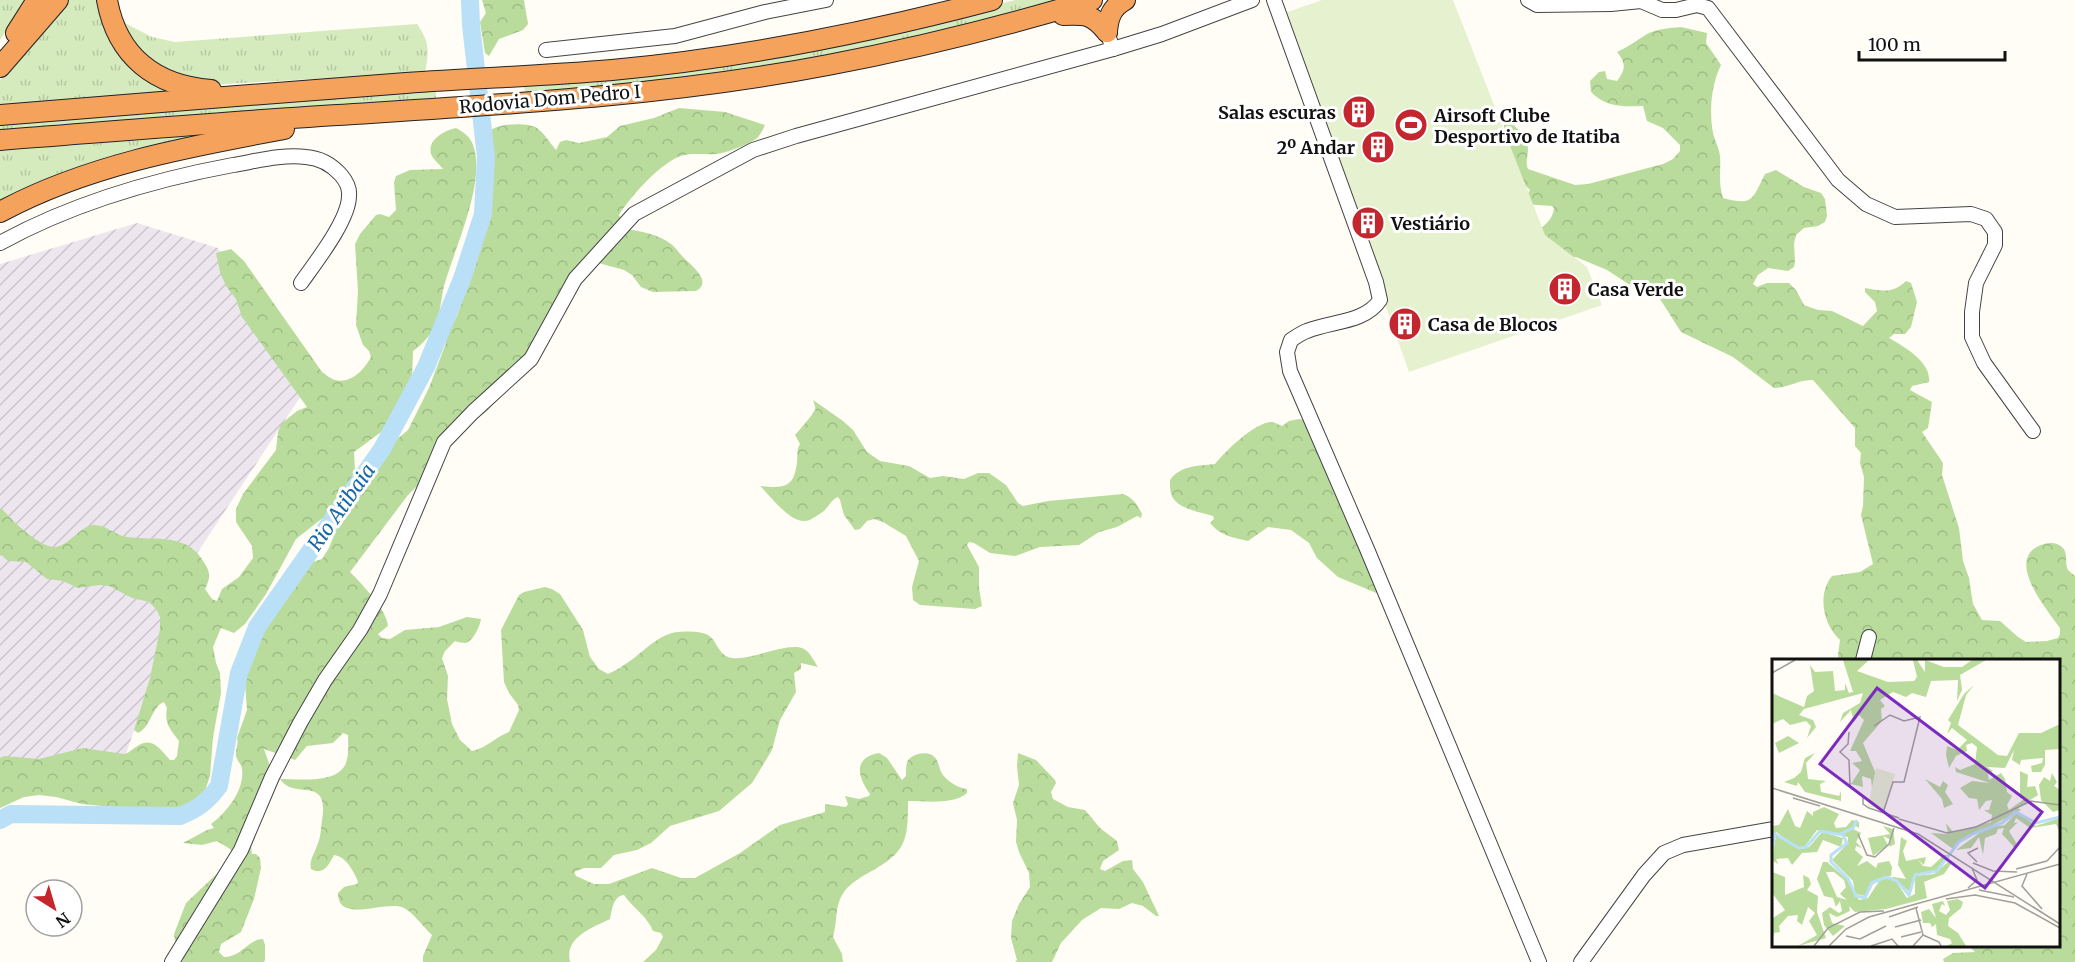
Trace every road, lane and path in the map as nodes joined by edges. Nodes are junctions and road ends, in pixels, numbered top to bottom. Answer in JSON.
{"nodes":[{"id":1,"x":37,"y":0,"type":"edge"},
{"id":2,"x":58,"y":0,"type":"edge"},
{"id":3,"x":107,"y":0,"type":"edge"},
{"id":4,"x":826,"y":0,"type":"edge"},
{"id":5,"x":944,"y":0,"type":"edge"},
{"id":6,"x":992,"y":0,"type":"edge"},
{"id":7,"x":1092,"y":0,"type":"edge"},
{"id":8,"x":1125,"y":0,"type":"edge"},
{"id":9,"x":1252,"y":0,"type":"edge"},
{"id":10,"x":1274,"y":0,"type":"edge"},
{"id":11,"x":1528,"y":0,"type":"edge"},
{"id":12,"x":1031,"y":18,"type":"junction"},
{"id":13,"x":1110,"y":41,"type":"junction"},
{"id":14,"x":782,"y":47,"type":"junction"},
{"id":15,"x":546,"y":50,"type":"dead end"},
{"id":16,"x":0,"y":57,"type":"edge"},
{"id":17,"x":0,"y":67,"type":"edge"},
{"id":18,"x":237,"y":96,"type":"junction"},
{"id":19,"x":345,"y":114,"type":"junction"},
{"id":20,"x":2,"y":115,"type":"edge"},
{"id":21,"x":0,"y":140,"type":"edge"},
{"id":22,"x":0,"y":212,"type":"edge"},
{"id":23,"x":0,"y":243,"type":"edge"},
{"id":24,"x":301,"y":283,"type":"dead end"},
{"id":25,"x":2033,"y":431,"type":"dead end"},
{"id":26,"x":1869,"y":637,"type":"dead end"},
{"id":27,"x":1863,"y":659,"type":"edge"},
{"id":28,"x":1772,"y":829,"type":"edge"},
{"id":29,"x":172,"y":962,"type":"edge"},
{"id":30,"x":1539,"y":962,"type":"edge"},
{"id":31,"x":1581,"y":962,"type":"edge"}],
"edges":[{"from":1,"to":16,"type":"highway"},
{"from":2,"to":17,"type":"highway"},
{"from":3,"to":18,"type":"highway"},
{"from":4,"to":15,"type":"street"},
{"from":5,"to":14,"type":"highway"},
{"from":6,"to":14,"type":"highway","name":"Rodovia Dom Pedro I"},
{"from":7,"to":12,"type":"highway","name":"Rodovia Dom Pedro I"},
{"from":8,"to":13,"type":"highway"},
{"from":9,"to":13,"type":"street"},
{"from":10,"to":30,"type":"street"},
{"from":11,"to":25,"type":"street"},
{"from":12,"to":13,"type":"highway"},
{"from":12,"to":19,"type":"highway","name":"Rodovia Dom Pedro I"},
{"from":13,"to":29,"type":"street"},
{"from":14,"to":18,"type":"highway","name":"Rodovia Dom Pedro I"},
{"from":18,"to":20,"type":"highway","name":"Rodovia Dom Pedro I"},
{"from":19,"to":21,"type":"highway","name":"Rodovia Dom Pedro I"},
{"from":19,"to":22,"type":"highway"},
{"from":23,"to":24,"type":"street"},
{"from":26,"to":27,"type":"street"},
{"from":28,"to":31,"type":"street"}]}
